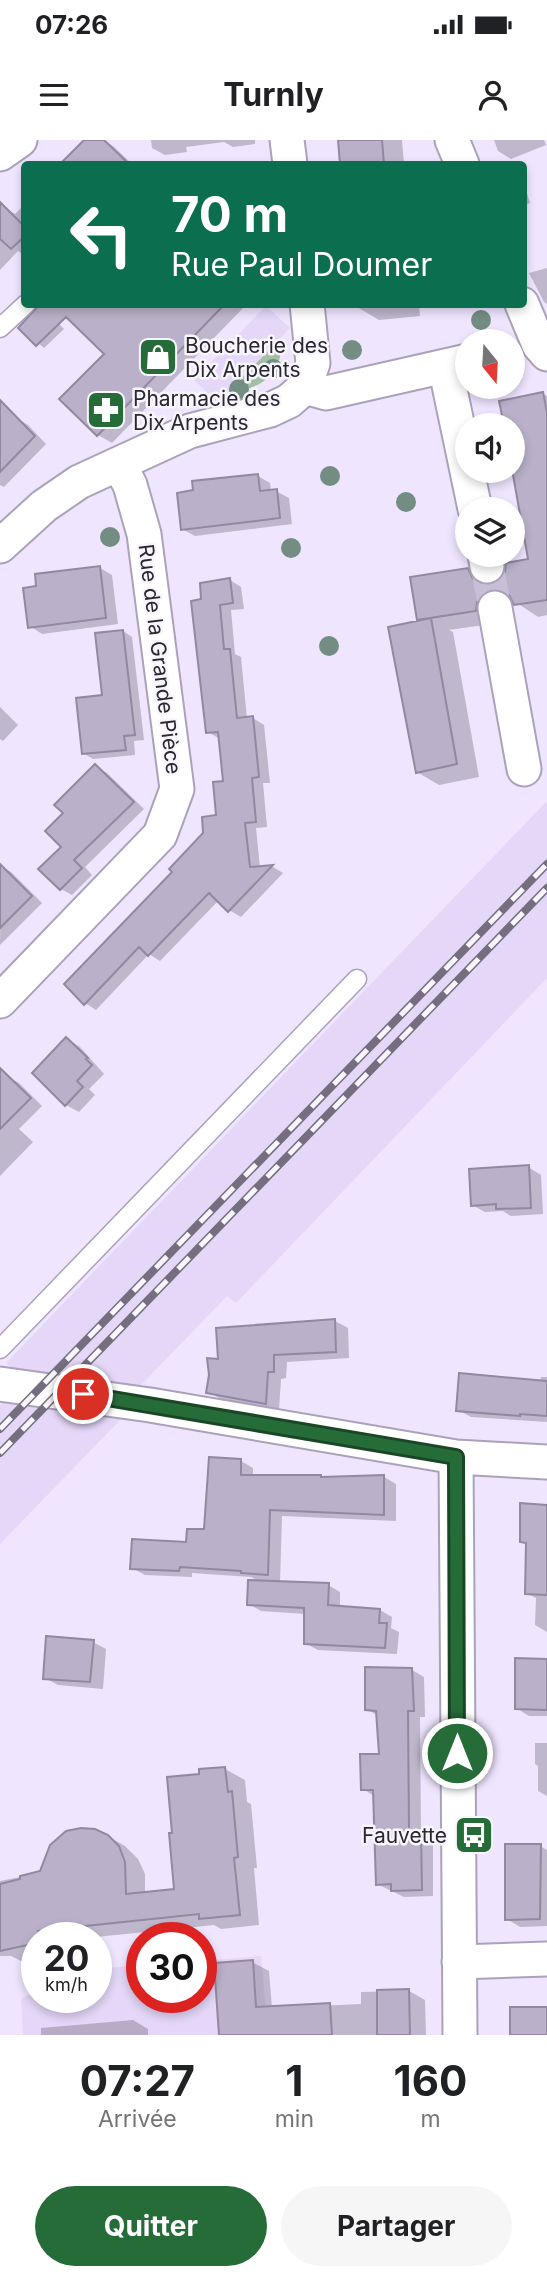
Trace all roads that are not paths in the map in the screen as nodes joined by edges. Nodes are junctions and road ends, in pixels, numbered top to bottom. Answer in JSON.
{"nodes":[{"id":1,"x":20,"y":140,"type":"edge"},
{"id":2,"x":287,"y":140,"type":"edge"},
{"id":3,"x":452,"y":140,"type":"edge"},
{"id":4,"x":0,"y":154,"type":"edge"},
{"id":5,"x":290,"y":161,"type":"edge"},
{"id":6,"x":462,"y":161,"type":"edge"},
{"id":7,"x":22,"y":308,"type":"edge"},
{"id":8,"x":307,"y":308,"type":"edge"},
{"id":9,"x":523,"y":308,"type":"edge"},
{"id":10,"x":0,"y":328,"type":"edge"},
{"id":11,"x":536,"y":348,"type":"edge"},
{"id":12,"x":455,"y":364,"type":"edge"},
{"id":13,"x":305,"y":387,"type":"junction"},
{"id":14,"x":461,"y":399,"type":"edge"},
{"id":15,"x":119,"y":464,"type":"junction"},
{"id":16,"x":473,"y":497,"type":"edge"},
{"id":17,"x":0,"y":546,"type":"edge"},
{"id":18,"x":495,"y":608,"type":"tunnel mouth"},
{"id":19,"x":524,"y":768,"type":"dead end"},
{"id":20,"x":357,"y":979,"type":"dead end"},
{"id":21,"x":0,"y":1001,"type":"edge"},
{"id":22,"x":0,"y":1349,"type":"edge"},
{"id":23,"x":0,"y":1384,"type":"edge"},
{"id":24,"x":456,"y":1457,"type":"junction"},
{"id":25,"x":547,"y":1461,"type":"edge"},
{"id":26,"x":547,"y":1959,"type":"edge"},
{"id":27,"x":459,"y":1962,"type":"junction"},
{"id":28,"x":460,"y":2035,"type":"edge"}],
"edges":[{"from":1,"to":4,"type":"street"},
{"from":2,"to":5,"type":"street"},
{"from":3,"to":6,"type":"street"},
{"from":7,"to":10,"type":"lane"},
{"from":8,"to":13,"type":"street"},
{"from":9,"to":11,"type":"street"},
{"from":12,"to":13,"type":"street"},
{"from":13,"to":15,"type":"street"},
{"from":14,"to":16,"type":"street"},
{"from":15,"to":17,"type":"street"},
{"from":15,"to":21,"type":"street","name":"Rue de la Grande Pièce"},
{"from":18,"to":19,"type":"street"},
{"from":20,"to":22,"type":"lane"},
{"from":23,"to":24,"type":"street"},
{"from":24,"to":25,"type":"street"},
{"from":24,"to":27,"type":"street"},
{"from":26,"to":27,"type":"street"},
{"from":27,"to":28,"type":"street"}]}
